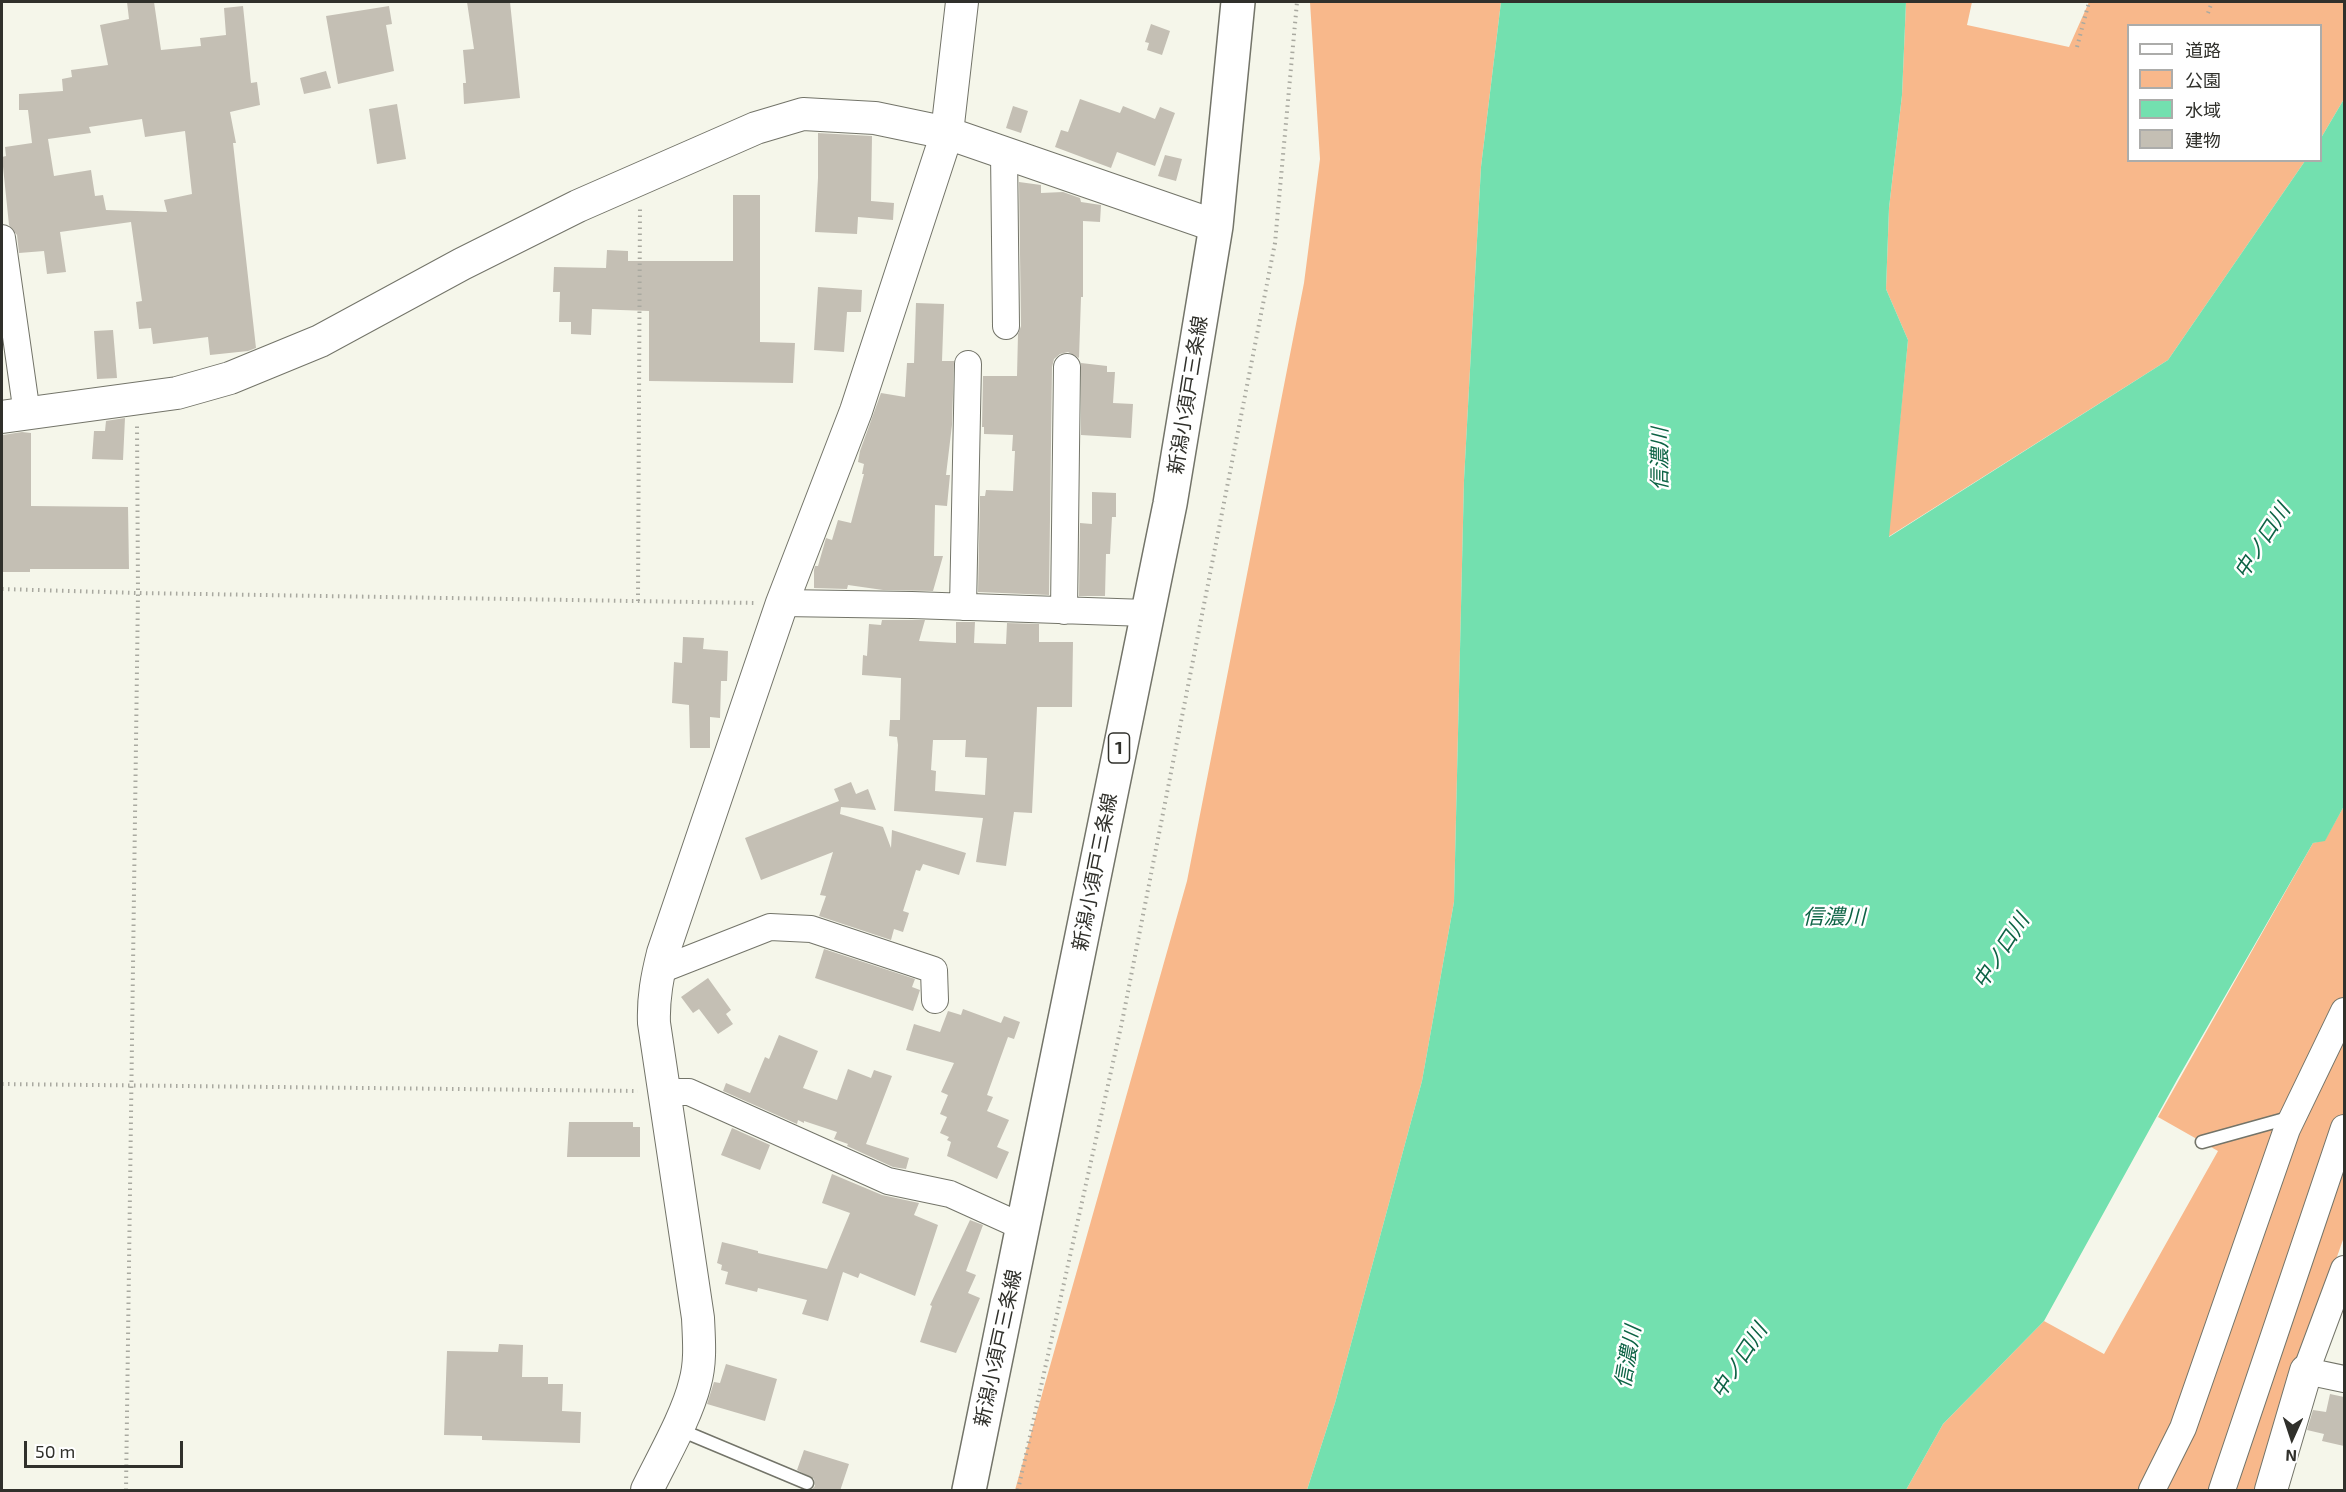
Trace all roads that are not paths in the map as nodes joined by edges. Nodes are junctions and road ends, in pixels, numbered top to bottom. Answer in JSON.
{"nodes":[{"id":1,"x":962,"y":2,"type":"edge"},
{"id":2,"x":1238,"y":2,"type":"edge"},
{"id":3,"x":947,"y":133,"type":"junction"},
{"id":4,"x":1004,"y":152,"type":"junction"},
{"id":5,"x":1216,"y":226,"type":"junction"},
{"id":6,"x":2,"y":238,"type":"edge"},
{"id":7,"x":1006,"y":326,"type":"dead end"},
{"id":8,"x":968,"y":364,"type":"dead end"},
{"id":9,"x":1066,"y":367,"type":"dead end"},
{"id":10,"x":14,"y":415,"type":"edge"},
{"id":11,"x":782,"y":603,"type":"junction"},
{"id":12,"x":963,"y":607,"type":"junction"},
{"id":13,"x":1064,"y":610,"type":"junction"},
{"id":14,"x":1146,"y":613,"type":"junction"},
{"id":15,"x":658,"y":971,"type":"junction"},
{"id":16,"x":935,"y":1000,"type":"dead end"},
{"id":17,"x":2344,"y":1011,"type":"edge"},
{"id":18,"x":663,"y":1092,"type":"junction"},
{"id":19,"x":2293,"y":1117,"type":"junction"},
{"id":20,"x":2344,"y":1128,"type":"edge"},
{"id":21,"x":2202,"y":1142,"type":"dead end"},
{"id":22,"x":1023,"y":1227,"type":"junction"},
{"id":23,"x":2344,"y":1269,"type":"edge"},
{"id":24,"x":2306,"y":1371,"type":"junction"},
{"id":25,"x":2344,"y":1379,"type":"edge"},
{"id":26,"x":676,"y":1428,"type":"junction"},
{"id":27,"x":807,"y":1483,"type":"dead end"},
{"id":28,"x":647,"y":1491,"type":"edge"},
{"id":29,"x":969,"y":1491,"type":"edge"},
{"id":30,"x":2152,"y":1491,"type":"edge"},
{"id":31,"x":2222,"y":1491,"type":"edge"},
{"id":32,"x":2271,"y":1491,"type":"edge"}],
"edges":[{"from":1,"to":3,"type":"street"},
{"from":2,"to":5,"type":"main road","name":"新潟小須戸三条線","number":"1"},
{"from":3,"to":4,"type":"street"},
{"from":3,"to":10,"type":"street"},
{"from":3,"to":11,"type":"street"},
{"from":4,"to":5,"type":"street"},
{"from":4,"to":7,"type":"street"},
{"from":5,"to":14,"type":"main road","name":"新潟小須戸三条線","number":"1"},
{"from":6,"to":10,"type":"street"},
{"from":8,"to":12,"type":"street"},
{"from":9,"to":13,"type":"street"},
{"from":11,"to":12,"type":"street"},
{"from":11,"to":15,"type":"street"},
{"from":12,"to":13,"type":"street"},
{"from":13,"to":14,"type":"street"},
{"from":14,"to":22,"type":"main road","name":"新潟小須戸三条線","number":"1"},
{"from":15,"to":16,"type":"street"},
{"from":15,"to":18,"type":"street"},
{"from":17,"to":19,"type":"street"},
{"from":18,"to":22,"type":"street"},
{"from":18,"to":26,"type":"street"},
{"from":19,"to":21,"type":"lane"},
{"from":19,"to":30,"type":"street"},
{"from":20,"to":31,"type":"street"},
{"from":22,"to":29,"type":"main road","name":"新潟小須戸三条線","number":"1"},
{"from":23,"to":24,"type":"street"},
{"from":24,"to":25,"type":"street"},
{"from":24,"to":32,"type":"street"},
{"from":26,"to":27,"type":"lane"},
{"from":26,"to":28,"type":"street"}]}
